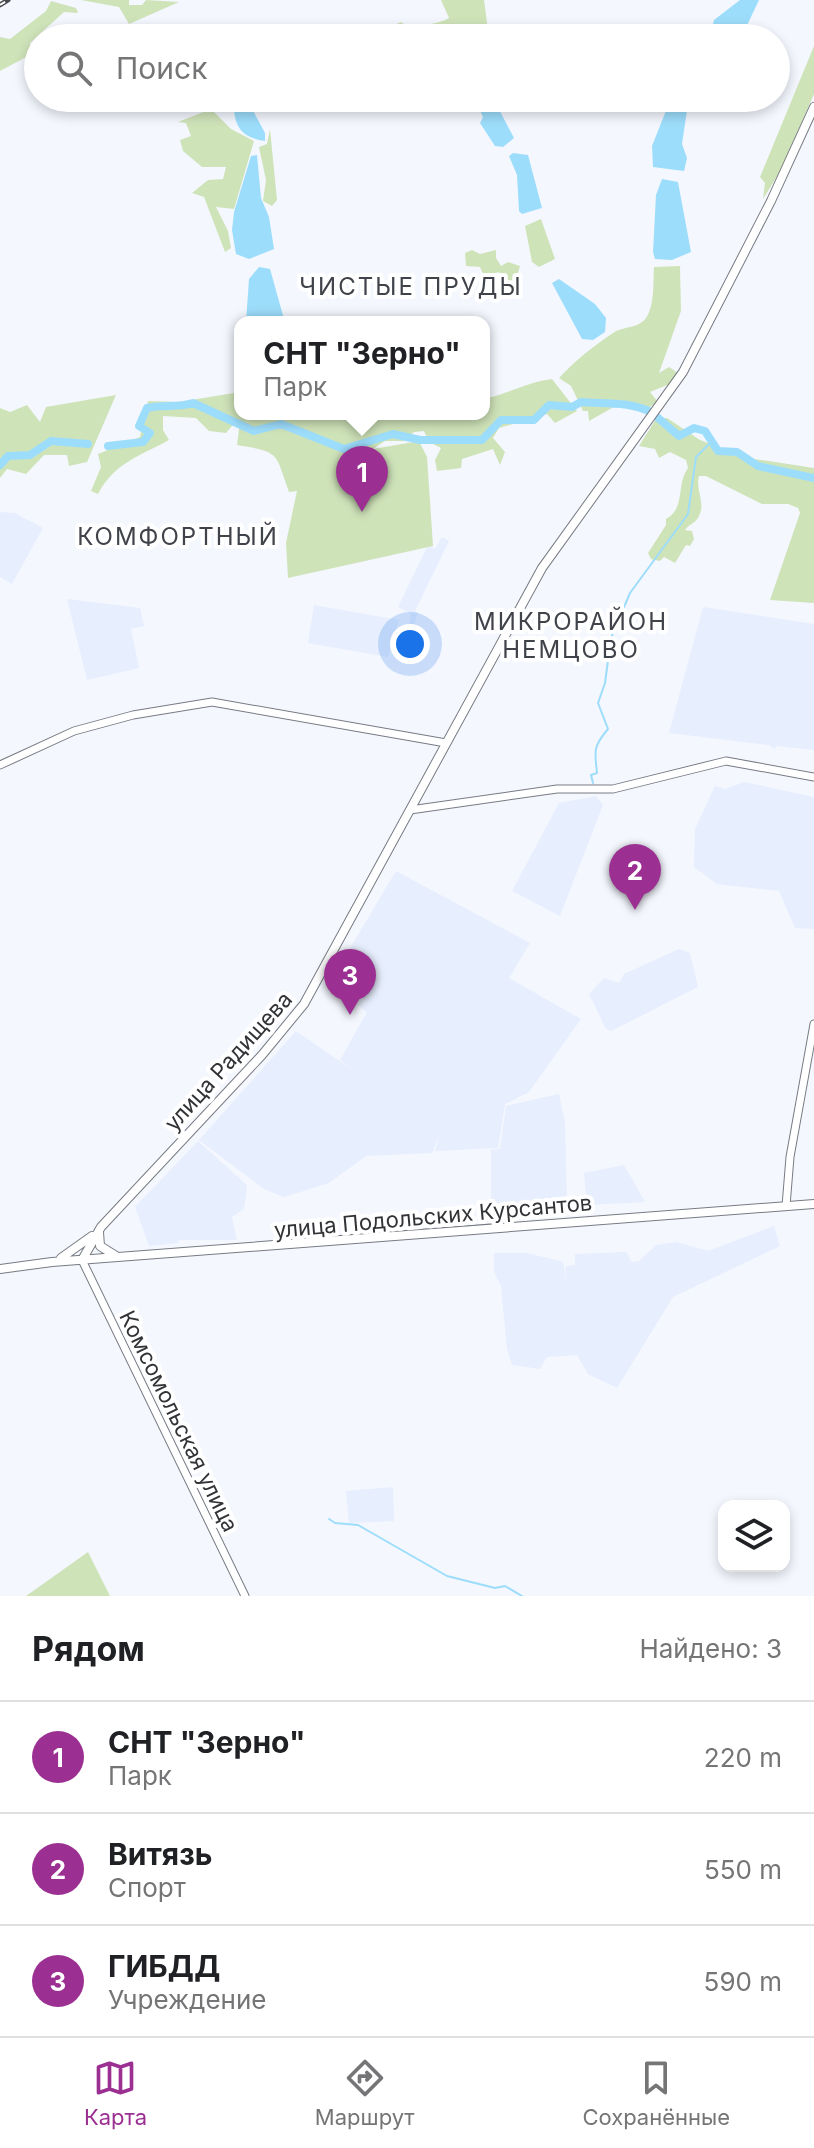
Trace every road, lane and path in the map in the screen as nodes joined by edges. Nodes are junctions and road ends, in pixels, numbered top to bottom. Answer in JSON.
{"nodes":[{"id":1,"x":814,"y":107,"type":"edge"},
{"id":2,"x":446,"y":743,"type":"junction"},
{"id":3,"x":0,"y":765,"type":"edge"},
{"id":4,"x":814,"y":777,"type":"edge"},
{"id":5,"x":410,"y":810,"type":"junction"},
{"id":6,"x":814,"y":1024,"type":"edge"},
{"id":7,"x":814,"y":1204,"type":"edge"},
{"id":8,"x":786,"y":1206,"type":"junction"},
{"id":9,"x":101,"y":1227,"type":"junction"},
{"id":10,"x":123,"y":1257,"type":"junction"},
{"id":11,"x":82,"y":1260,"type":"junction"},
{"id":12,"x":52,"y":1262,"type":"junction"},
{"id":13,"x":0,"y":1269,"type":"edge"},
{"id":14,"x":245,"y":1596,"type":"edge"}],
"edges":[{"from":1,"to":2,"type":"main road","name":"улица Радищева"},
{"from":2,"to":3,"type":"street"},
{"from":2,"to":5,"type":"main road","name":"улица Радищева"},
{"from":4,"to":5,"type":"street"},
{"from":5,"to":9,"type":"main road","name":"улица Радищева"},
{"from":6,"to":8,"type":"street"},
{"from":7,"to":8,"type":"main road","name":"улица Подольских Курсантов"},
{"from":8,"to":10,"type":"main road","name":"улица Подольских Курсантов"},
{"from":9,"to":10,"type":"main road"},
{"from":9,"to":11,"type":"main road","name":"улица Радищева"},
{"from":9,"to":12,"type":"main road"},
{"from":10,"to":11,"type":"main road","name":"улица Подольских Курсантов"},
{"from":11,"to":12,"type":"main road","name":"улица Подольских Курсантов"},
{"from":11,"to":14,"type":"street","name":"Комсомольская улица"},
{"from":12,"to":13,"type":"main road","name":"улица Подольских Курсантов"}]}
